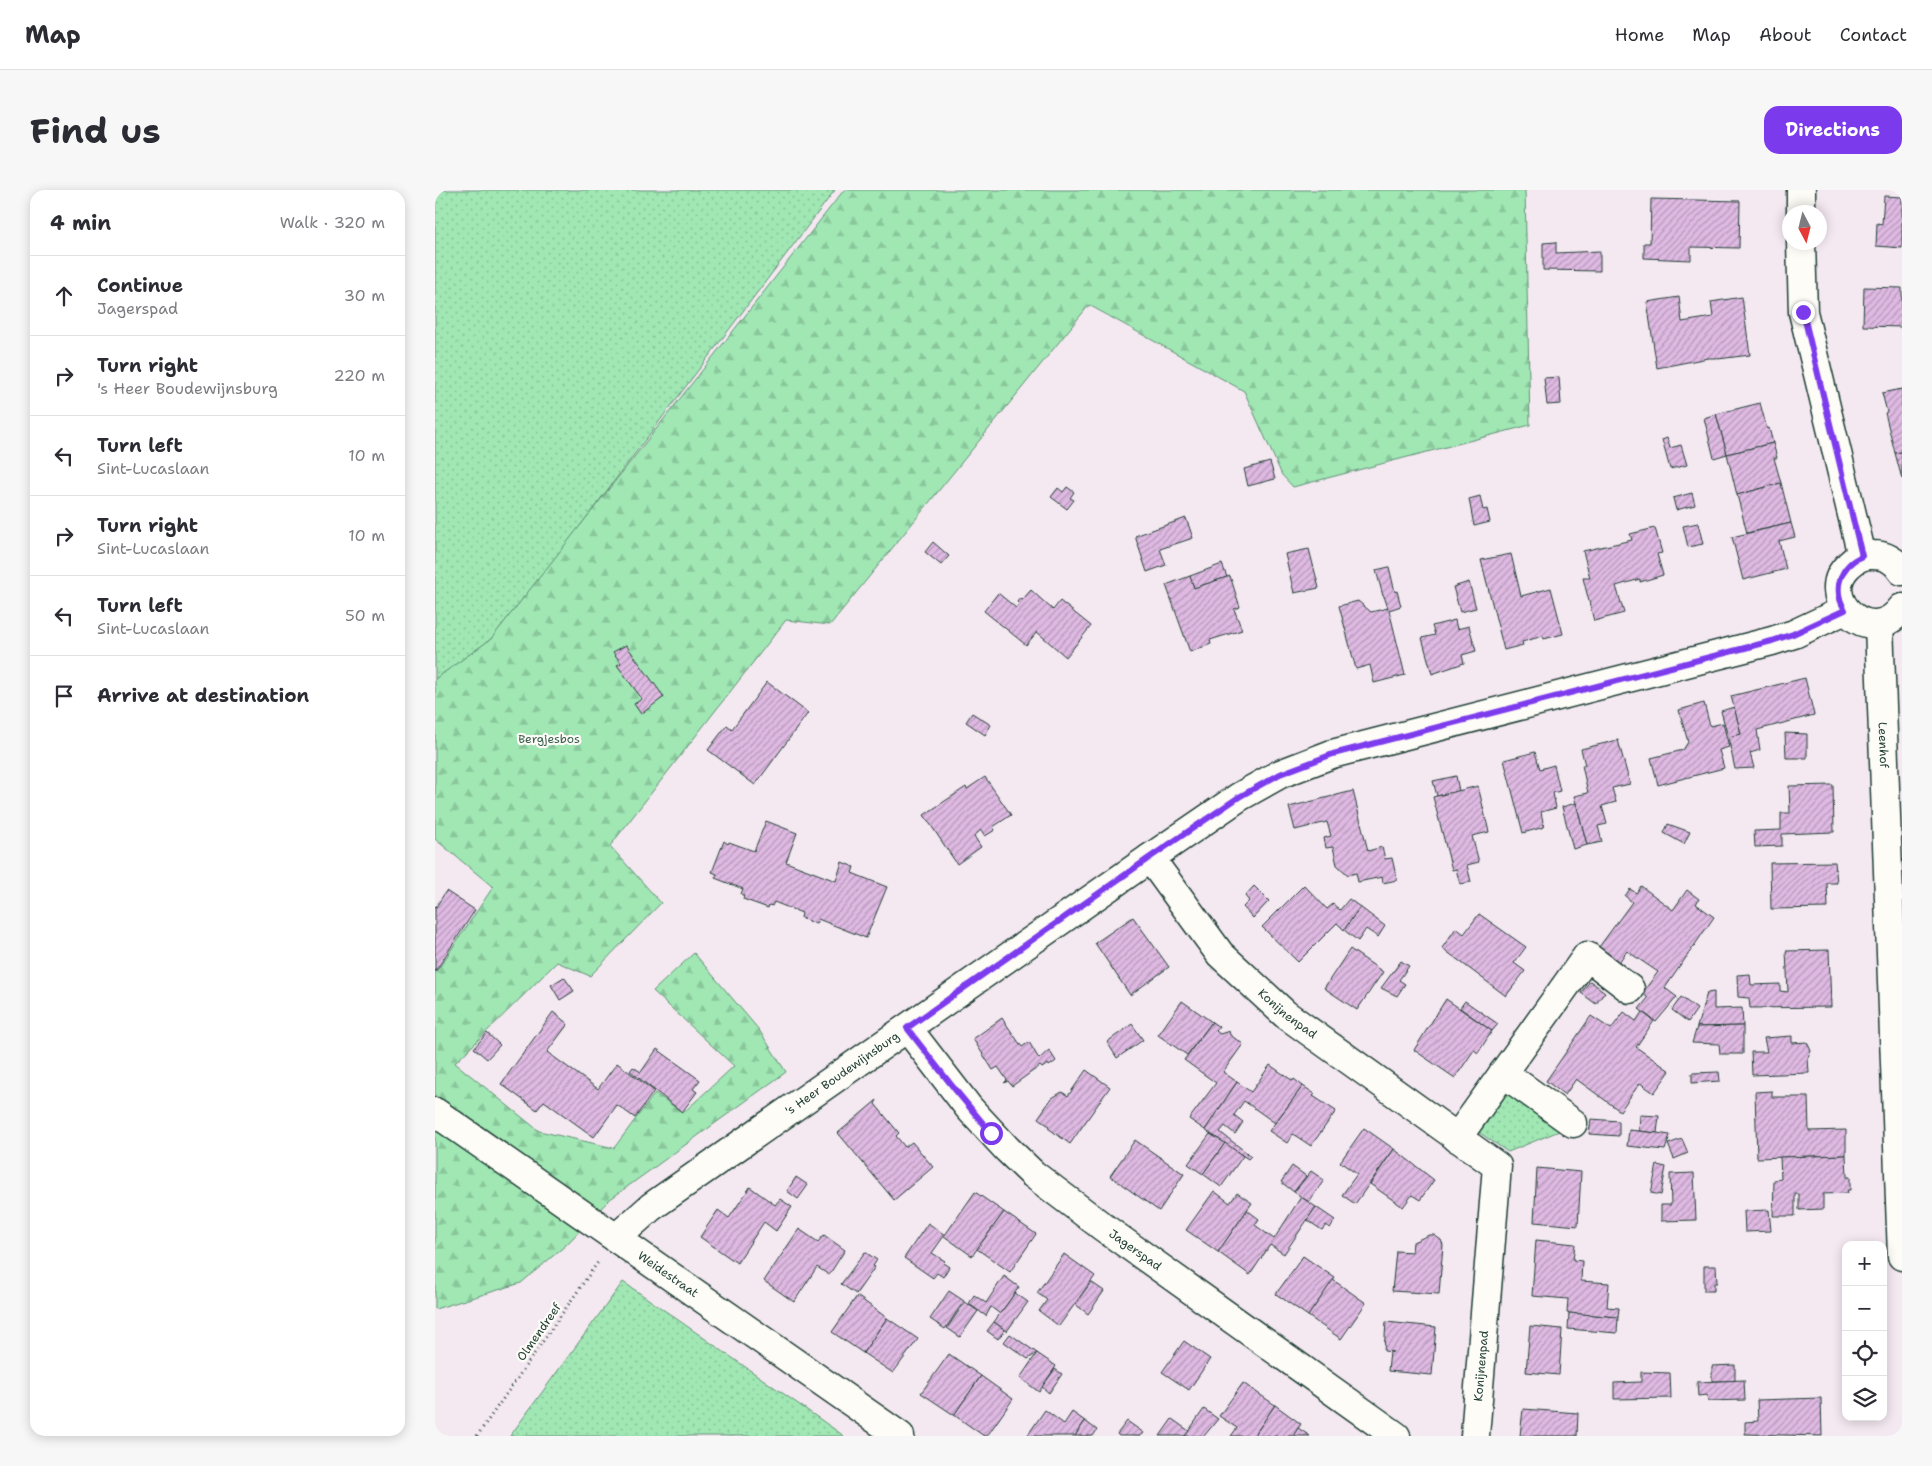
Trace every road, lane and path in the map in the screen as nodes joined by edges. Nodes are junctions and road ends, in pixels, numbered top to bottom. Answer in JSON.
{"nodes":[{"id":1,"x":1801,"y":190,"type":"edge"},
{"id":2,"x":1801,"y":205,"type":"edge"},
{"id":3,"x":1801,"y":250,"type":"edge"},
{"id":4,"x":1862,"y":556,"type":"junction"},
{"id":5,"x":1902,"y":571,"type":"edge"},
{"id":6,"x":1902,"y":608,"type":"edge"},
{"id":7,"x":1845,"y":610,"type":"junction"},
{"id":8,"x":1879,"y":624,"type":"junction"},
{"id":9,"x":1149,"y":858,"type":"junction"},
{"id":10,"x":1630,"y":989,"type":"dead end"},
{"id":11,"x":907,"y":1028,"type":"junction"},
{"id":12,"x":1503,"y":1073,"type":"junction"},
{"id":13,"x":435,"y":1112,"type":"edge"},
{"id":14,"x":1573,"y":1123,"type":"dead end"},
{"id":15,"x":1457,"y":1138,"type":"junction"},
{"id":16,"x":616,"y":1238,"type":"junction"},
{"id":17,"x":1902,"y":1256,"type":"edge"},
{"id":18,"x":477,"y":1436,"type":"edge"},
{"id":19,"x":900,"y":1436,"type":"edge"},
{"id":20,"x":1396,"y":1436,"type":"edge"},
{"id":21,"x":1475,"y":1436,"type":"edge"}],
"edges":[{"from":1,"to":2,"type":"street"},
{"from":3,"to":4,"type":"street"},
{"from":4,"to":5,"type":"street"},
{"from":4,"to":7,"type":"street"},
{"from":6,"to":8,"type":"street"},
{"from":7,"to":8,"type":"street"},
{"from":7,"to":9,"type":"street","name":"'s Heer Boudewijnsburg"},
{"from":8,"to":17,"type":"street","name":"Leenhof"},
{"from":9,"to":11,"type":"street","name":"'s Heer Boudewijnsburg"},
{"from":9,"to":15,"type":"street","name":"Konijnenpad"},
{"from":10,"to":12,"type":"street"},
{"from":11,"to":16,"type":"street","name":"'s Heer Boudewijnsburg"},
{"from":11,"to":20,"type":"street","name":"Jagerspad"},
{"from":12,"to":14,"type":"street"},
{"from":12,"to":15,"type":"street"},
{"from":13,"to":16,"type":"street","name":"Weidestraat"},
{"from":15,"to":21,"type":"street","name":"Konijnenpad"},
{"from":16,"to":18,"type":"path","name":"Olmendreef"},
{"from":16,"to":19,"type":"street","name":"Weidestraat"}]}
